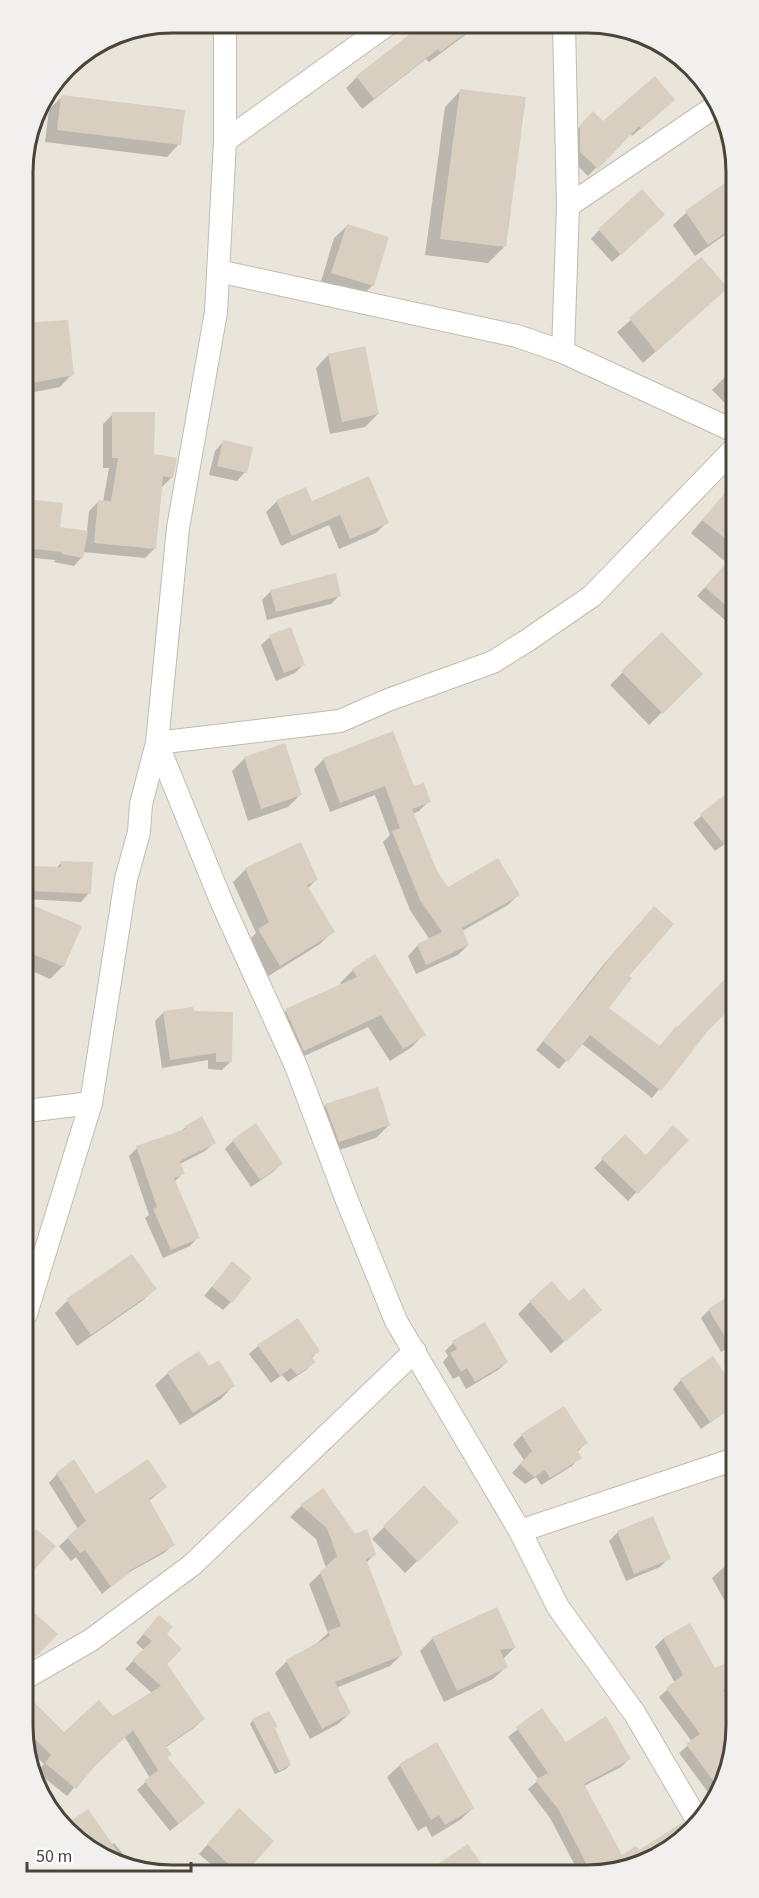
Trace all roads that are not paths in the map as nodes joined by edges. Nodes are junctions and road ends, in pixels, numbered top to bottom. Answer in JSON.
{"nodes":[{"id":1,"x":225,"y":33,"type":"edge"},
{"id":2,"x":375,"y":33,"type":"edge"},
{"id":3,"x":564,"y":33,"type":"edge"},
{"id":4,"x":711,"y":110,"type":"edge"},
{"id":5,"x":225,"y":141,"type":"junction"},
{"id":6,"x":568,"y":206,"type":"junction"},
{"id":7,"x":218,"y":271,"type":"junction"},
{"id":8,"x":564,"y":352,"type":"junction"},
{"id":9,"x":726,"y":427,"type":"edge"},
{"id":10,"x":726,"y":457,"type":"edge"},
{"id":11,"x":157,"y":743,"type":"junction"},
{"id":12,"x":91,"y":1103,"type":"junction"},
{"id":13,"x":33,"y":1110,"type":"edge"},
{"id":14,"x":33,"y":1291,"type":"edge"},
{"id":15,"x":415,"y":1351,"type":"junction"},
{"id":16,"x":726,"y":1462,"type":"edge"},
{"id":17,"x":520,"y":1531,"type":"junction"},
{"id":18,"x":33,"y":1674,"type":"edge"},
{"id":19,"x":694,"y":1814,"type":"edge"}],
"edges":[{"from":1,"to":5,"type":"street"},
{"from":2,"to":5,"type":"street"},
{"from":3,"to":6,"type":"street"},
{"from":4,"to":6,"type":"street"},
{"from":5,"to":7,"type":"street"},
{"from":6,"to":8,"type":"street"},
{"from":7,"to":8,"type":"street"},
{"from":7,"to":11,"type":"street"},
{"from":8,"to":9,"type":"street"},
{"from":10,"to":11,"type":"street"},
{"from":11,"to":12,"type":"street"},
{"from":11,"to":15,"type":"street"},
{"from":12,"to":13,"type":"street"},
{"from":12,"to":14,"type":"street"},
{"from":15,"to":17,"type":"street"},
{"from":15,"to":18,"type":"street"},
{"from":16,"to":17,"type":"street"},
{"from":17,"to":19,"type":"street"}]}
